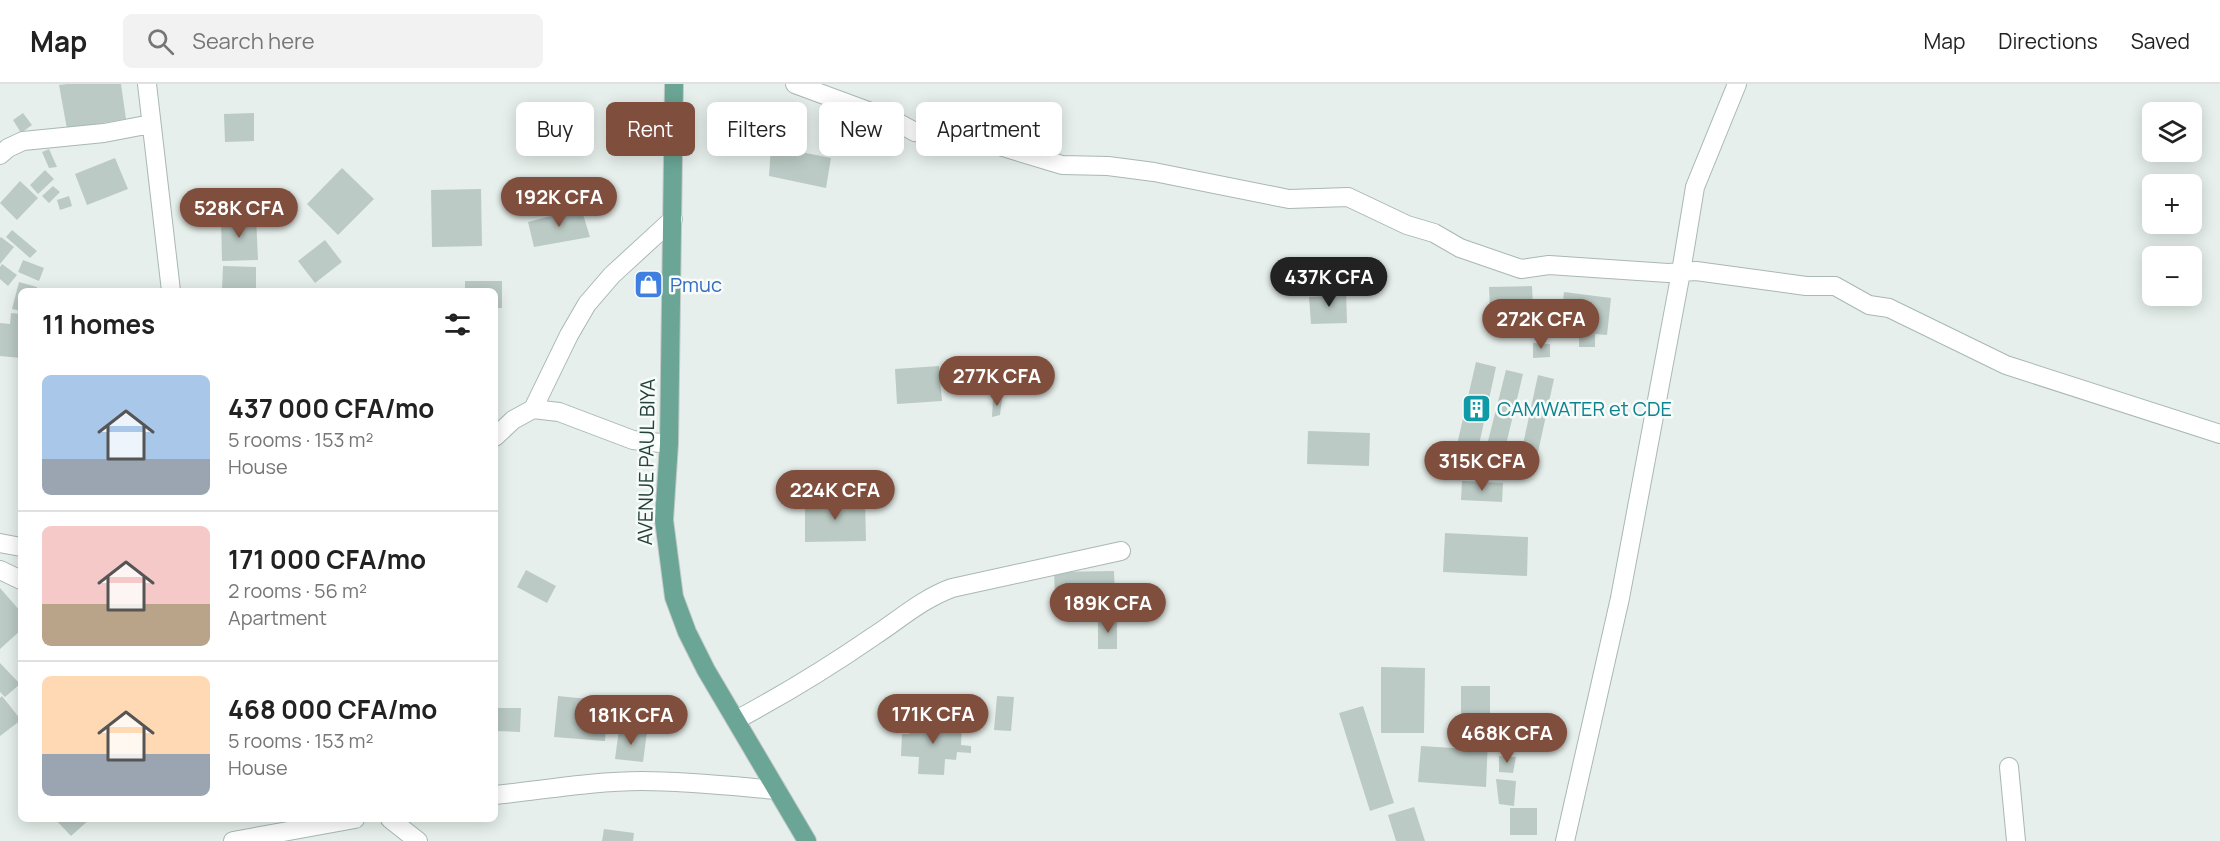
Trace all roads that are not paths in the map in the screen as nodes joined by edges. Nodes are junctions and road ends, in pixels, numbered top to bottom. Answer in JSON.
{"nodes":[{"id":1,"x":147,"y":84,"type":"edge"},
{"id":2,"x":674,"y":84,"type":"edge"},
{"id":3,"x":795,"y":84,"type":"edge"},
{"id":4,"x":1737,"y":84,"type":"edge"},
{"id":5,"x":151,"y":124,"type":"junction"},
{"id":6,"x":0,"y":155,"type":"edge"},
{"id":7,"x":673,"y":219,"type":"junction"},
{"id":8,"x":1681,"y":272,"type":"junction"},
{"id":9,"x":171,"y":288,"type":"edge"},
{"id":10,"x":533,"y":409,"type":"junction"},
{"id":11,"x":498,"y":434,"type":"edge"},
{"id":12,"x":2220,"y":434,"type":"edge"},
{"id":13,"x":669,"y":444,"type":"junction"},
{"id":14,"x":1,"y":540,"type":"edge"},
{"id":15,"x":18,"y":546,"type":"edge"},
{"id":16,"x":1121,"y":551,"type":"dead end"},
{"id":17,"x":0,"y":570,"type":"edge"},
{"id":18,"x":18,"y":579,"type":"edge"},
{"id":19,"x":736,"y":720,"type":"junction"},
{"id":20,"x":2009,"y":767,"type":"dead end"},
{"id":21,"x":777,"y":790,"type":"junction"},
{"id":22,"x":498,"y":795,"type":"edge"},
{"id":23,"x":338,"y":822,"type":"edge"},
{"id":24,"x":394,"y":822,"type":"edge"},
{"id":25,"x":233,"y":841,"type":"edge"},
{"id":26,"x":418,"y":841,"type":"edge"},
{"id":27,"x":807,"y":841,"type":"edge"},
{"id":28,"x":1564,"y":841,"type":"edge"},
{"id":29,"x":2016,"y":841,"type":"edge"}],
"edges":[{"from":1,"to":5,"type":"street"},
{"from":2,"to":7,"type":"main road","name":"AVENUE PAUL BIYA"},
{"from":3,"to":8,"type":"street"},
{"from":4,"to":8,"type":"street"},
{"from":5,"to":6,"type":"street"},
{"from":5,"to":9,"type":"street"},
{"from":7,"to":10,"type":"street"},
{"from":7,"to":13,"type":"main road","name":"AVENUE PAUL BIYA"},
{"from":8,"to":12,"type":"street"},
{"from":8,"to":28,"type":"street"},
{"from":10,"to":11,"type":"street"},
{"from":10,"to":13,"type":"street"},
{"from":13,"to":19,"type":"main road","name":"AVENUE PAUL BIYA"},
{"from":14,"to":15,"type":"street"},
{"from":16,"to":19,"type":"street"},
{"from":17,"to":18,"type":"street"},
{"from":19,"to":21,"type":"main road","name":"AVENUE PAUL BIYA"},
{"from":20,"to":29,"type":"street"},
{"from":21,"to":22,"type":"street"},
{"from":21,"to":27,"type":"main road","name":"AVENUE PAUL BIYA"},
{"from":23,"to":25,"type":"street"},
{"from":24,"to":26,"type":"street"}]}
